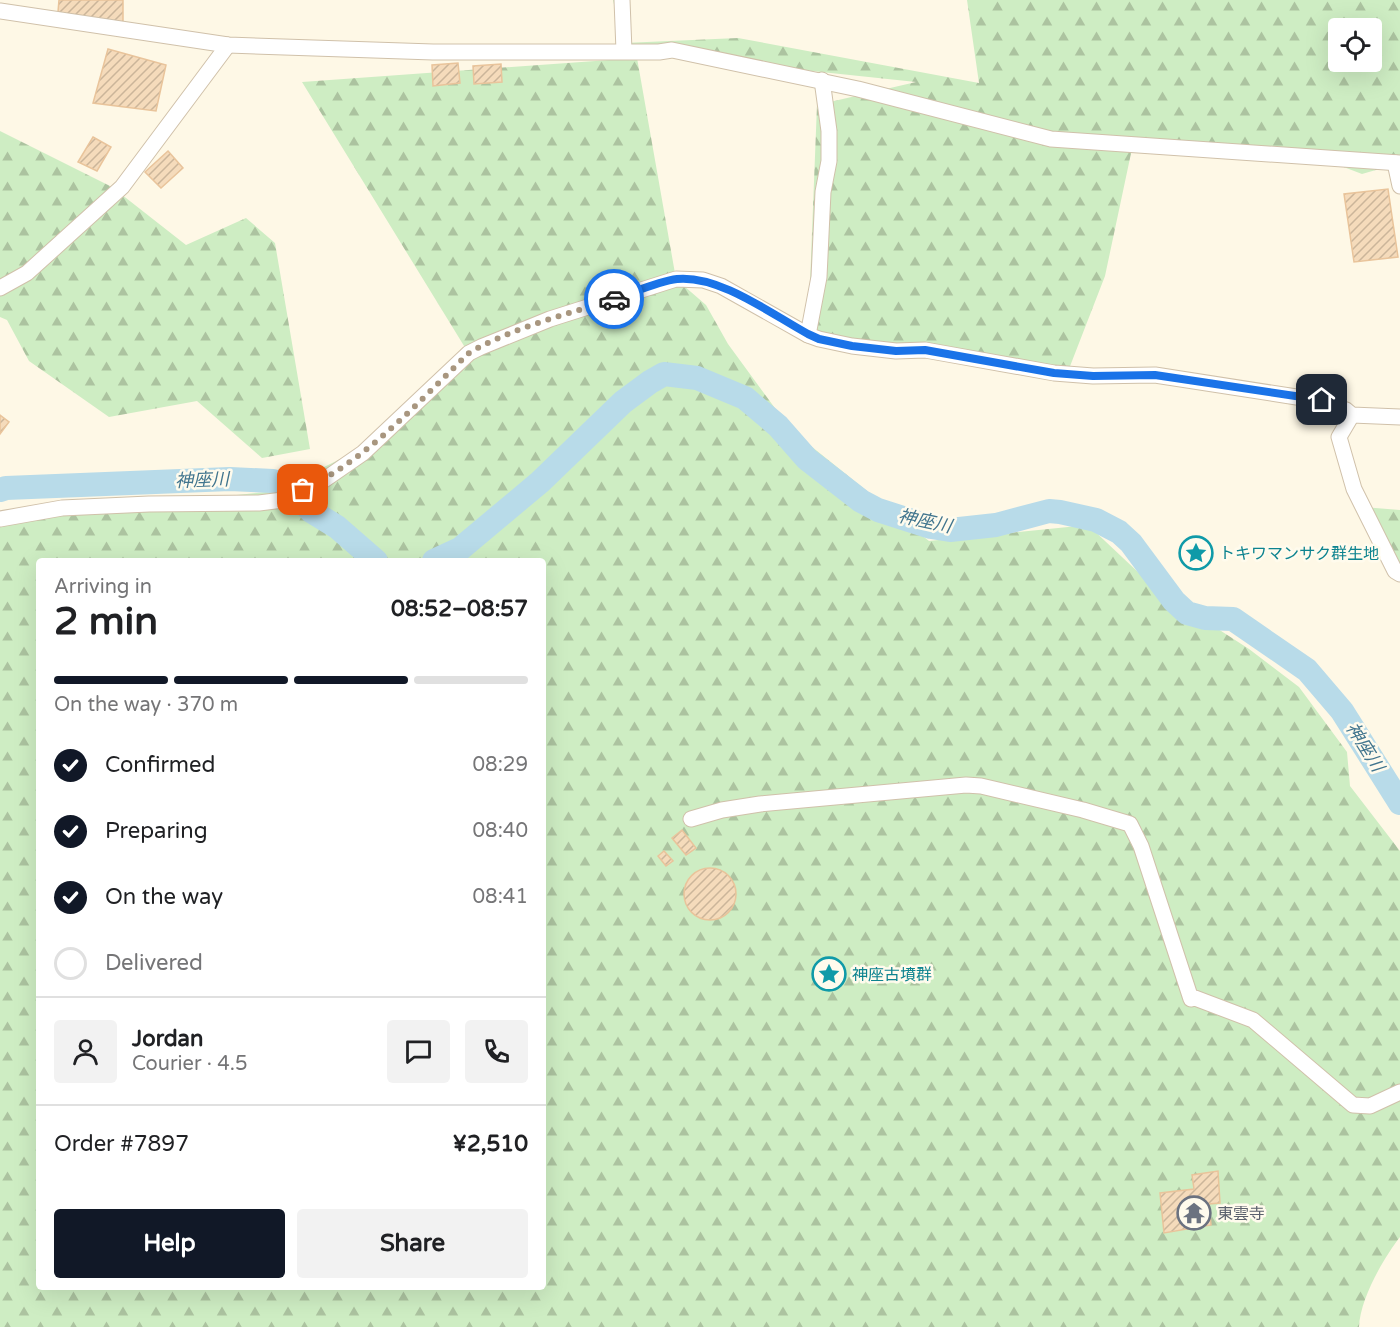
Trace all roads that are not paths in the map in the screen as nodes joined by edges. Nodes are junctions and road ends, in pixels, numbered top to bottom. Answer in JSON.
{"nodes":[{"id":1,"x":622,"y":0,"type":"edge"},
{"id":2,"x":0,"y":11,"type":"edge"},
{"id":3,"x":228,"y":45,"type":"junction"},
{"id":4,"x":624,"y":51,"type":"junction"},
{"id":5,"x":822,"y":80,"type":"junction"},
{"id":6,"x":1397,"y":163,"type":"edge"},
{"id":7,"x":1400,"y":186,"type":"edge"},
{"id":8,"x":0,"y":288,"type":"edge"},
{"id":9,"x":808,"y":334,"type":"junction"},
{"id":10,"x":1352,"y":415,"type":"junction"},
{"id":11,"x":1400,"y":417,"type":"edge"},
{"id":12,"x":0,"y":519,"type":"edge"},
{"id":13,"x":1400,"y":574,"type":"edge"},
{"id":14,"x":691,"y":819,"type":"dead end"},
{"id":15,"x":1400,"y":1092,"type":"edge"}],
"edges":[{"from":1,"to":4,"type":"street"},
{"from":2,"to":3,"type":"street"},
{"from":3,"to":4,"type":"street"},
{"from":3,"to":8,"type":"street"},
{"from":4,"to":5,"type":"street"},
{"from":5,"to":6,"type":"street"},
{"from":5,"to":9,"type":"street"},
{"from":6,"to":7,"type":"street"},
{"from":9,"to":10,"type":"street"},
{"from":9,"to":12,"type":"street"},
{"from":10,"to":11,"type":"street"},
{"from":10,"to":13,"type":"street"},
{"from":14,"to":15,"type":"street"}]}
